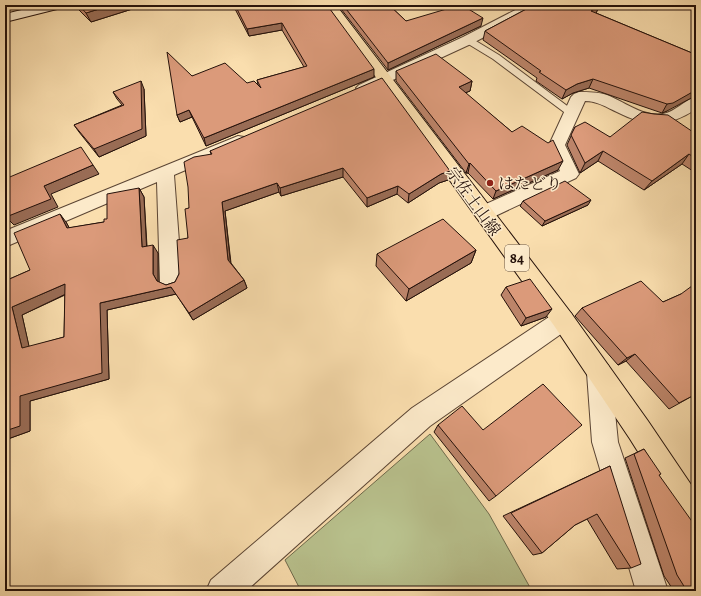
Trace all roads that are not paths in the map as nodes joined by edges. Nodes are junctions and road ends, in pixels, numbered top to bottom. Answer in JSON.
{"nodes":[{"id":1,"x":57,"y":5,"type":"edge"},
{"id":2,"x":330,"y":5,"type":"edge"},
{"id":3,"x":534,"y":5,"type":"edge"},
{"id":4,"x":692,"y":5,"type":"edge"},
{"id":5,"x":696,"y":6,"type":"edge"},
{"id":6,"x":5,"y":18,"type":"edge"},
{"id":7,"x":468,"y":40,"type":"junction"},
{"id":8,"x":384,"y":79,"type":"junction"},
{"id":9,"x":348,"y":94,"type":"edge"},
{"id":10,"x":696,"y":102,"type":"edge"},
{"id":11,"x":682,"y":112,"type":"junction"},
{"id":12,"x":571,"y":113,"type":"junction"},
{"id":13,"x":696,"y":122,"type":"edge"},
{"id":14,"x":251,"y":135,"type":"edge"},
{"id":15,"x":165,"y":171,"type":"junction"},
{"id":16,"x":484,"y":213,"type":"junction"},
{"id":17,"x":5,"y":239,"type":"edge"},
{"id":18,"x":171,"y":282,"type":"edge"},
{"id":19,"x":563,"y":320,"type":"junction"},
{"id":20,"x":599,"y":373,"type":"junction"},
{"id":21,"x":696,"y":518,"type":"edge"},
{"id":22,"x":222,"y":591,"type":"edge"},
{"id":23,"x":652,"y":591,"type":"edge"}],
"edges":[{"from":1,"to":6,"type":"street"},
{"from":2,"to":8,"type":"main road","name":"宗佐土山線","number":"84"},
{"from":3,"to":7,"type":"street"},
{"from":4,"to":5,"type":"street"},
{"from":7,"to":8,"type":"street"},
{"from":7,"to":12,"type":"lane"},
{"from":8,"to":9,"type":"street"},
{"from":8,"to":16,"type":"main road","name":"宗佐土山線","number":"84"},
{"from":10,"to":11,"type":"street"},
{"from":11,"to":12,"type":"street"},
{"from":11,"to":13,"type":"street"},
{"from":12,"to":16,"type":"street"},
{"from":14,"to":15,"type":"street"},
{"from":15,"to":17,"type":"street"},
{"from":15,"to":18,"type":"street"},
{"from":16,"to":19,"type":"main road","name":"宗佐土山線","number":"84"},
{"from":19,"to":20,"type":"main road","name":"宗佐土山線","number":"84"},
{"from":19,"to":22,"type":"street"},
{"from":20,"to":21,"type":"main road","name":"宗佐土山線","number":"84"},
{"from":20,"to":23,"type":"street"}]}
